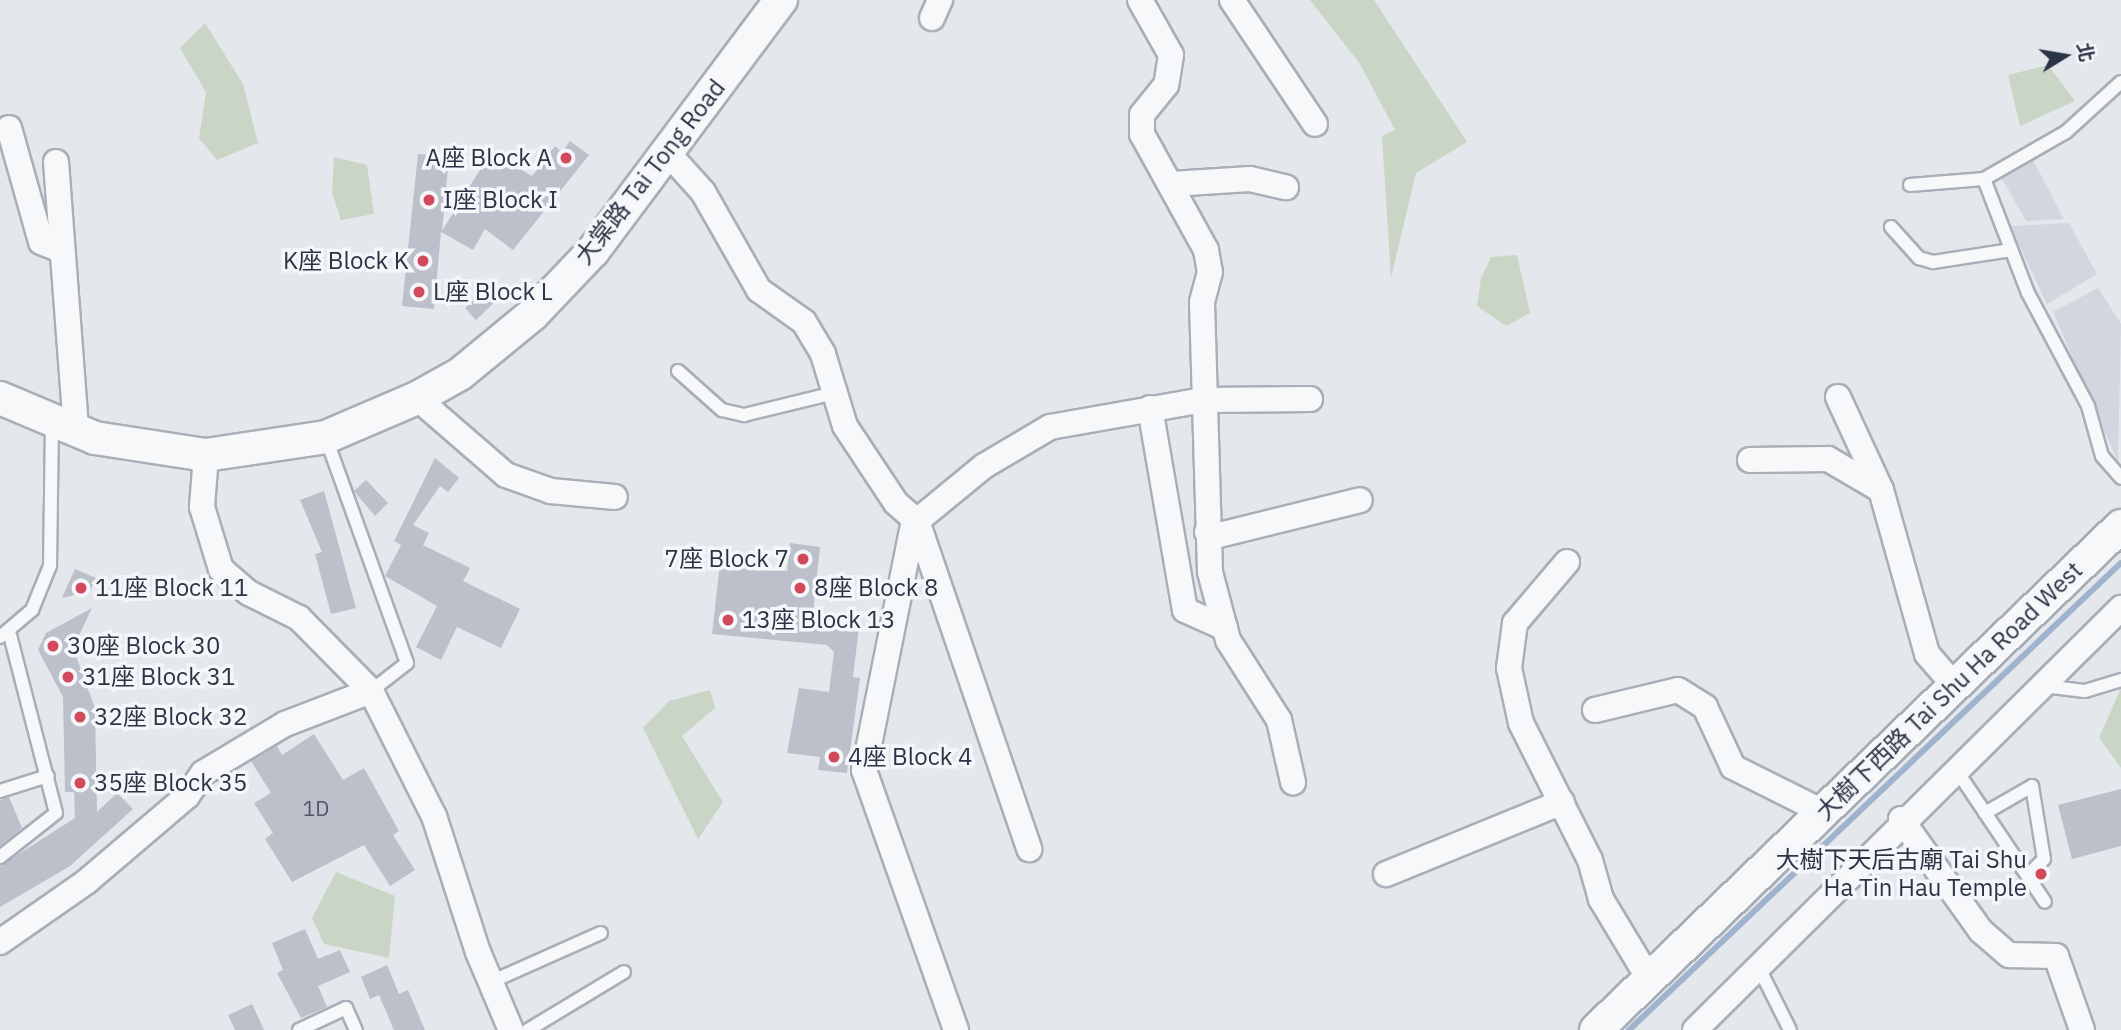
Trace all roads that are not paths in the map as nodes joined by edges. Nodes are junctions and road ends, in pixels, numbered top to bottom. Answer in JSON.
{"nodes":[{"id":1,"x":781,"y":0,"type":"edge"},
{"id":2,"x":1140,"y":0,"type":"edge"},
{"id":3,"x":1232,"y":0,"type":"edge"},
{"id":4,"x":2121,"y":82,"type":"edge"},
{"id":5,"x":1315,"y":124,"type":"dead end"},
{"id":6,"x":9,"y":128,"type":"dead end"},
{"id":7,"x":667,"y":152,"type":"junction"},
{"id":8,"x":57,"y":162,"type":"dead end"},
{"id":9,"x":1984,"y":179,"type":"junction"},
{"id":10,"x":1171,"y":184,"type":"junction"},
{"id":11,"x":1910,"y":186,"type":"dead end"},
{"id":12,"x":1286,"y":187,"type":"dead end"},
{"id":13,"x":1891,"y":227,"type":"dead end"},
{"id":14,"x":61,"y":250,"type":"junction"},
{"id":15,"x":2011,"y":250,"type":"junction"},
{"id":16,"x":678,"y":371,"type":"dead end"},
{"id":17,"x":831,"y":394,"type":"junction"},
{"id":18,"x":1838,"y":397,"type":"dead end"},
{"id":19,"x":0,"y":398,"type":"edge"},
{"id":20,"x":417,"y":398,"type":"junction"},
{"id":21,"x":1310,"y":399,"type":"dead end"},
{"id":22,"x":1203,"y":400,"type":"junction"},
{"id":23,"x":1150,"y":408,"type":"junction"},
{"id":24,"x":64,"y":425,"type":"junction"},
{"id":25,"x":326,"y":437,"type":"junction"},
{"id":26,"x":206,"y":455,"type":"junction"},
{"id":27,"x":1750,"y":460,"type":"dead end"},
{"id":28,"x":2121,"y":478,"type":"edge"},
{"id":29,"x":1881,"y":490,"type":"junction"},
{"id":30,"x":615,"y":497,"type":"dead end"},
{"id":31,"x":1360,"y":500,"type":"dead end"},
{"id":32,"x":916,"y":521,"type":"junction"},
{"id":33,"x":2121,"y":526,"type":"edge"},
{"id":34,"x":1207,"y":532,"type":"junction"},
{"id":35,"x":1567,"y":562,"type":"dead end"},
{"id":36,"x":2121,"y":608,"type":"edge"},
{"id":37,"x":1225,"y":628,"type":"junction"},
{"id":38,"x":5,"y":636,"type":"edge"},
{"id":39,"x":2121,"y":680,"type":"edge"},
{"id":40,"x":1954,"y":685,"type":"junction"},
{"id":41,"x":2040,"y":686,"type":"junction"},
{"id":42,"x":371,"y":691,"type":"junction"},
{"id":43,"x":1595,"y":710,"type":"dead end"},
{"id":44,"x":1955,"y":768,"type":"junction"},
{"id":45,"x":48,"y":776,"type":"junction"},
{"id":46,"x":1293,"y":782,"type":"dead end"},
{"id":47,"x":0,"y":791,"type":"edge"},
{"id":48,"x":1562,"y":802,"type":"junction"},
{"id":49,"x":1823,"y":812,"type":"junction"},
{"id":50,"x":1985,"y":813,"type":"junction"},
{"id":51,"x":1901,"y":820,"type":"junction"},
{"id":52,"x":1029,"y":849,"type":"dead end"},
{"id":53,"x":0,"y":857,"type":"edge"},
{"id":54,"x":1386,"y":874,"type":"dead end"},
{"id":55,"x":2028,"y":875,"type":"junction"},
{"id":56,"x":2045,"y":902,"type":"dead end"},
{"id":57,"x":601,"y":933,"type":"dead end"},
{"id":58,"x":0,"y":942,"type":"edge"},
{"id":59,"x":1759,"y":968,"type":"junction"},
{"id":60,"x":624,"y":972,"type":"dead end"},
{"id":61,"x":1649,"y":979,"type":"junction"},
{"id":62,"x":493,"y":981,"type":"junction"},
{"id":63,"x":510,"y":1028,"type":"edge"},
{"id":64,"x":299,"y":1030,"type":"edge"},
{"id":65,"x":356,"y":1030,"type":"edge"},
{"id":66,"x":956,"y":1030,"type":"edge"},
{"id":67,"x":1595,"y":1030,"type":"edge"},
{"id":68,"x":1695,"y":1030,"type":"edge"},
{"id":69,"x":1790,"y":1030,"type":"edge"},
{"id":70,"x":2081,"y":1030,"type":"edge"}],
"edges":[{"from":1,"to":7,"type":"street","name":"大棠路 Tai Tong Road"},
{"from":2,"to":10,"type":"street"},
{"from":3,"to":5,"type":"street"},
{"from":4,"to":9,"type":"lane"},
{"from":6,"to":14,"type":"street"},
{"from":7,"to":17,"type":"street"},
{"from":7,"to":20,"type":"street","name":"大棠路 Tai Tong Road"},
{"from":8,"to":14,"type":"street"},
{"from":9,"to":11,"type":"lane"},
{"from":9,"to":15,"type":"lane"},
{"from":10,"to":12,"type":"street"},
{"from":10,"to":22,"type":"street"},
{"from":13,"to":15,"type":"lane"},
{"from":14,"to":24,"type":"street"},
{"from":15,"to":28,"type":"lane"},
{"from":16,"to":17,"type":"lane"},
{"from":17,"to":32,"type":"street"},
{"from":18,"to":29,"type":"street"},
{"from":19,"to":24,"type":"street","name":"大棠路 Tai Tong Road"},
{"from":20,"to":25,"type":"street","name":"大棠路 Tai Tong Road"},
{"from":20,"to":30,"type":"street"},
{"from":21,"to":22,"type":"street"},
{"from":22,"to":23,"type":"street"},
{"from":22,"to":34,"type":"street"},
{"from":23,"to":32,"type":"street"},
{"from":23,"to":37,"type":"street"},
{"from":24,"to":26,"type":"street","name":"大棠路 Tai Tong Road"},
{"from":24,"to":38,"type":"lane"},
{"from":25,"to":26,"type":"street","name":"大棠路 Tai Tong Road"},
{"from":25,"to":42,"type":"lane"},
{"from":26,"to":42,"type":"street"},
{"from":27,"to":29,"type":"street"},
{"from":29,"to":40,"type":"street"},
{"from":31,"to":34,"type":"street"},
{"from":32,"to":52,"type":"street"},
{"from":32,"to":66,"type":"street"},
{"from":33,"to":40,"type":"street","name":"大樹下西路 Tai Shu Ha Road West"},
{"from":34,"to":37,"type":"street"},
{"from":35,"to":48,"type":"street"},
{"from":36,"to":41,"type":"street"},
{"from":37,"to":46,"type":"street"},
{"from":38,"to":45,"type":"lane"},
{"from":39,"to":41,"type":"lane"},
{"from":40,"to":49,"type":"street","name":"大樹下西路 Tai Shu Ha Road West"},
{"from":41,"to":44,"type":"street"},
{"from":42,"to":58,"type":"street"},
{"from":42,"to":62,"type":"street"},
{"from":43,"to":49,"type":"street"},
{"from":44,"to":50,"type":"lane"},
{"from":44,"to":51,"type":"street"},
{"from":45,"to":47,"type":"lane"},
{"from":45,"to":53,"type":"lane"},
{"from":48,"to":54,"type":"street"},
{"from":48,"to":61,"type":"street"},
{"from":49,"to":61,"type":"street","name":"大樹下西路 Tai Shu Ha Road West"},
{"from":50,"to":55,"type":"lane"},
{"from":50,"to":55,"type":"lane"},
{"from":51,"to":59,"type":"street"},
{"from":51,"to":70,"type":"street"},
{"from":55,"to":56,"type":"lane"},
{"from":57,"to":62,"type":"lane"},
{"from":59,"to":68,"type":"street"},
{"from":59,"to":69,"type":"lane"},
{"from":60,"to":63,"type":"lane"},
{"from":61,"to":67,"type":"street","name":"大樹下西路 Tai Shu Ha Road West"},
{"from":62,"to":63,"type":"street"},
{"from":64,"to":65,"type":"lane"}]}
